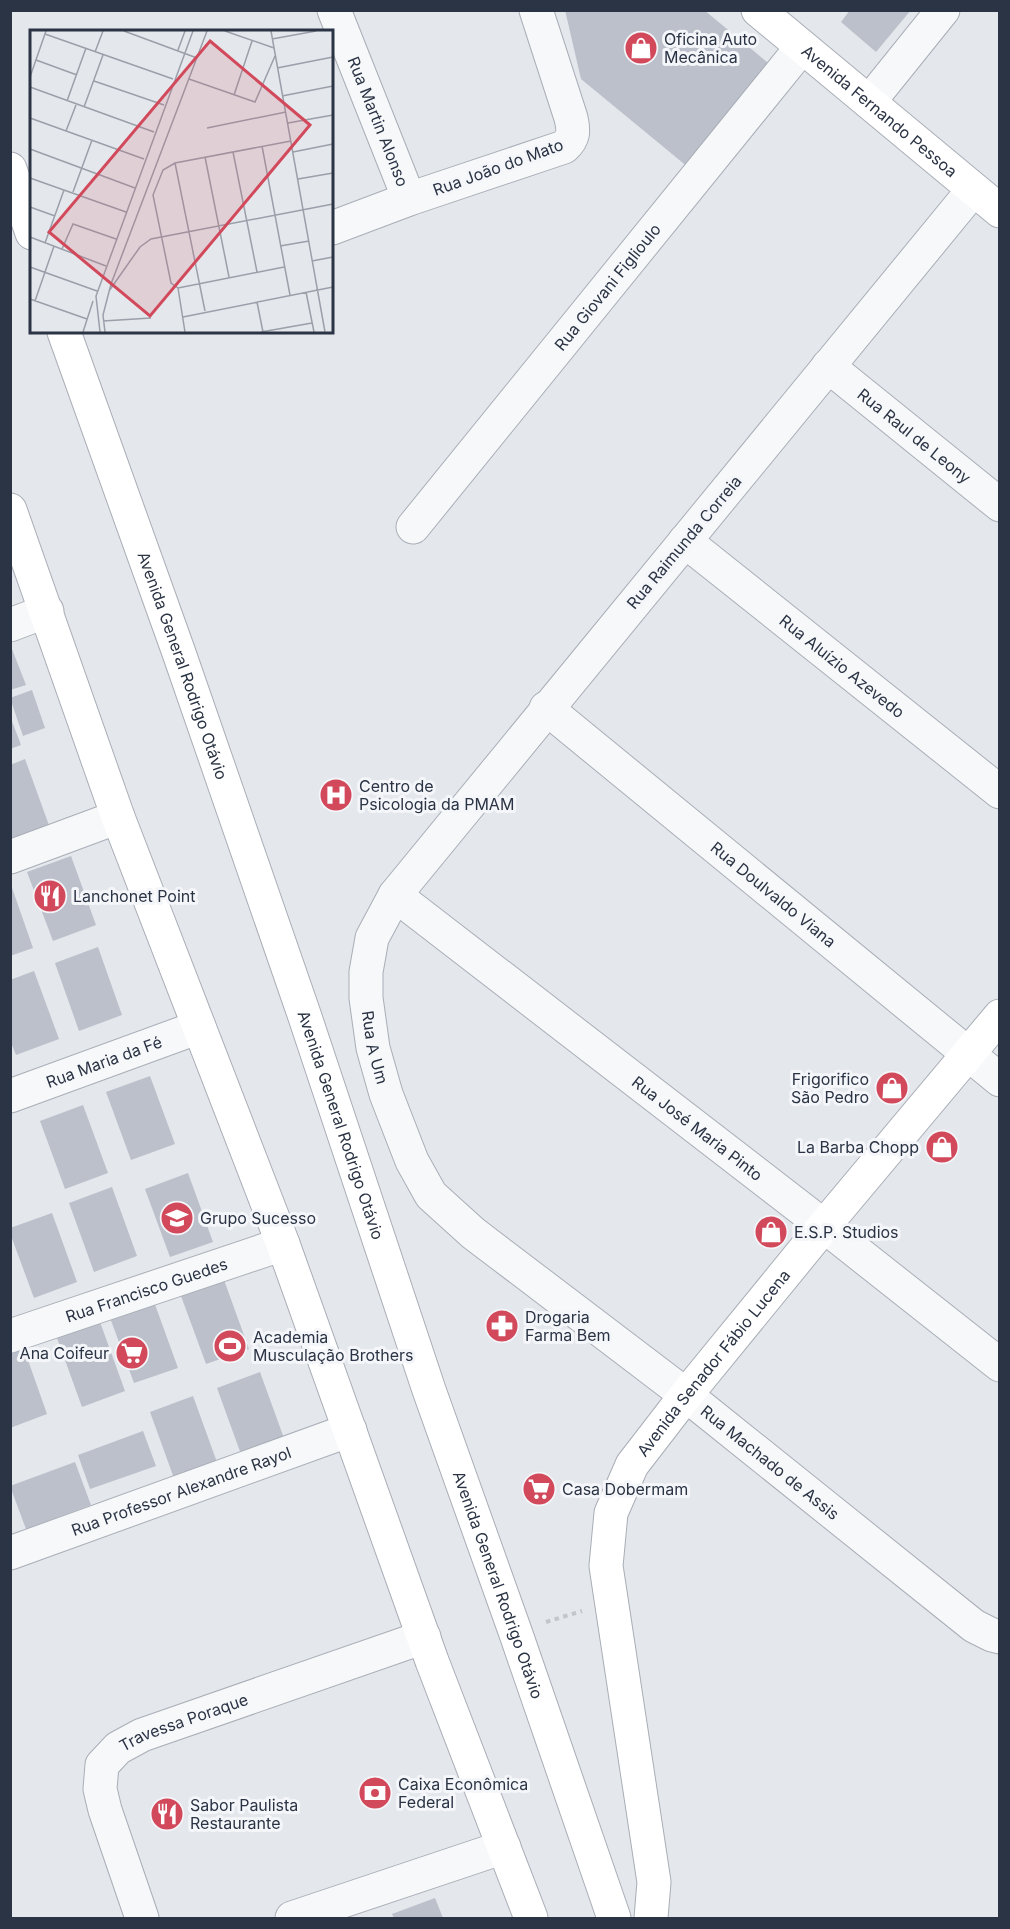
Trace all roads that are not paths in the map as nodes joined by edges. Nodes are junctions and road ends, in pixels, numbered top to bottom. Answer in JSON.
{"nodes":[{"id":1,"x":334,"y":10,"type":"edge"},
{"id":2,"x":536,"y":10,"type":"edge"},
{"id":3,"x":758,"y":10,"type":"edge"},
{"id":4,"x":943,"y":10,"type":"edge"},
{"id":5,"x":802,"y":47,"type":"junction"},
{"id":6,"x":869,"y":102,"type":"junction"},
{"id":7,"x":10,"y":169,"type":"edge"},
{"id":8,"x":973,"y":190,"type":"junction"},
{"id":9,"x":409,"y":199,"type":"junction"},
{"id":10,"x":999,"y":211,"type":"edge"},
{"id":11,"x":30,"y":226,"type":"edge"},
{"id":12,"x":333,"y":228,"type":"edge"},
{"id":13,"x":64,"y":333,"type":"edge"},
{"id":14,"x":828,"y":366,"type":"junction"},
{"id":15,"x":999,"y":505,"type":"edge"},
{"id":16,"x":10,"y":510,"type":"edge"},
{"id":17,"x":413,"y":527,"type":"dead end"},
{"id":18,"x":685,"y":541,"type":"junction"},
{"id":19,"x":47,"y":611,"type":"junction"},
{"id":20,"x":10,"y":625,"type":"edge"},
{"id":21,"x":546,"y":708,"type":"junction"},
{"id":22,"x":999,"y":792,"type":"edge"},
{"id":23,"x":118,"y":817,"type":"junction"},
{"id":24,"x":10,"y":857,"type":"edge"},
{"id":25,"x":395,"y":895,"type":"junction"},
{"id":26,"x":999,"y":1016,"type":"edge"},
{"id":27,"x":199,"y":1027,"type":"junction"},
{"id":28,"x":968,"y":1055,"type":"junction"},
{"id":29,"x":999,"y":1080,"type":"edge"},
{"id":30,"x":386,"y":1094,"type":"joint"},
{"id":31,"x":10,"y":1096,"type":"edge"},
{"id":32,"x":824,"y":1226,"type":"junction"},
{"id":33,"x":284,"y":1244,"type":"junction"},
{"id":34,"x":10,"y":1335,"type":"edge"},
{"id":35,"x":999,"y":1365,"type":"edge"},
{"id":36,"x":686,"y":1395,"type":"junction"},
{"id":37,"x":350,"y":1431,"type":"junction"},
{"id":38,"x":10,"y":1553,"type":"edge"},
{"id":39,"x":999,"y":1636,"type":"edge"},
{"id":40,"x":424,"y":1638,"type":"junction"},
{"id":41,"x":504,"y":1847,"type":"junction"},
{"id":42,"x":142,"y":1918,"type":"edge"},
{"id":43,"x":292,"y":1918,"type":"edge"},
{"id":44,"x":531,"y":1918,"type":"edge"},
{"id":45,"x":614,"y":1918,"type":"edge"},
{"id":46,"x":651,"y":1918,"type":"edge"}],
"edges":[{"from":1,"to":9,"type":"street","name":"Rua Martin Alonso"},
{"from":2,"to":9,"type":"street","name":"Rua João do Mato"},
{"from":3,"to":5,"type":"main road","name":"Avenida Fernando Pessoa"},
{"from":4,"to":6,"type":"street"},
{"from":5,"to":6,"type":"main road","name":"Avenida Fernando Pessoa"},
{"from":5,"to":17,"type":"street","name":"Rua Giovani Figlioulo"},
{"from":6,"to":8,"type":"main road","name":"Avenida Fernando Pessoa"},
{"from":7,"to":11,"type":"main road"},
{"from":8,"to":10,"type":"main road","name":"Avenida Fernando Pessoa"},
{"from":8,"to":14,"type":"street","name":"Rua Raimunda Correia"},
{"from":9,"to":12,"type":"street","name":"Rua João do Mato"},
{"from":13,"to":45,"type":"main road","name":"Avenida General Rodrigo Otávio"},
{"from":14,"to":15,"type":"street","name":"Rua Raul de Leony"},
{"from":14,"to":18,"type":"street","name":"Rua Raimunda Correia"},
{"from":16,"to":19,"type":"main road"},
{"from":18,"to":21,"type":"street","name":"Rua Raimunda Correia"},
{"from":18,"to":22,"type":"street","name":"Rua Aluízio Azevedo"},
{"from":19,"to":20,"type":"street"},
{"from":19,"to":23,"type":"main road"},
{"from":21,"to":25,"type":"street","name":"Rua Raimunda Correia"},
{"from":21,"to":28,"type":"street","name":"Rua Doulvaldo Viana"},
{"from":23,"to":24,"type":"street"},
{"from":23,"to":27,"type":"main road"},
{"from":25,"to":30,"type":"street","name":"Rua A Um"},
{"from":25,"to":32,"type":"street","name":"Rua José Maria Pinto"},
{"from":26,"to":28,"type":"main road","name":"Avenida Senador Fábio Lucena"},
{"from":27,"to":31,"type":"street","name":"Rua Maria da Fé"},
{"from":27,"to":33,"type":"main road"},
{"from":28,"to":29,"type":"street","name":"Rua Doulvaldo Viana"},
{"from":28,"to":32,"type":"main road","name":"Avenida Senador Fábio Lucena"},
{"from":30,"to":36,"type":"street","name":"Rua Machado de Assis"},
{"from":32,"to":35,"type":"street","name":"Rua José Maria Pinto"},
{"from":32,"to":36,"type":"main road","name":"Avenida Senador Fábio Lucena"},
{"from":33,"to":34,"type":"street","name":"Rua Francisco Guedes"},
{"from":33,"to":37,"type":"main road"},
{"from":36,"to":39,"type":"street","name":"Rua Machado de Assis"},
{"from":36,"to":46,"type":"main road","name":"Avenida Senador Fábio Lucena"},
{"from":37,"to":38,"type":"street","name":"Rua Professor Alexandre Rayol"},
{"from":37,"to":40,"type":"main road"},
{"from":40,"to":41,"type":"main road"},
{"from":40,"to":42,"type":"street","name":"Travessa Poraque"},
{"from":41,"to":43,"type":"street"},
{"from":41,"to":44,"type":"main road"}]}
